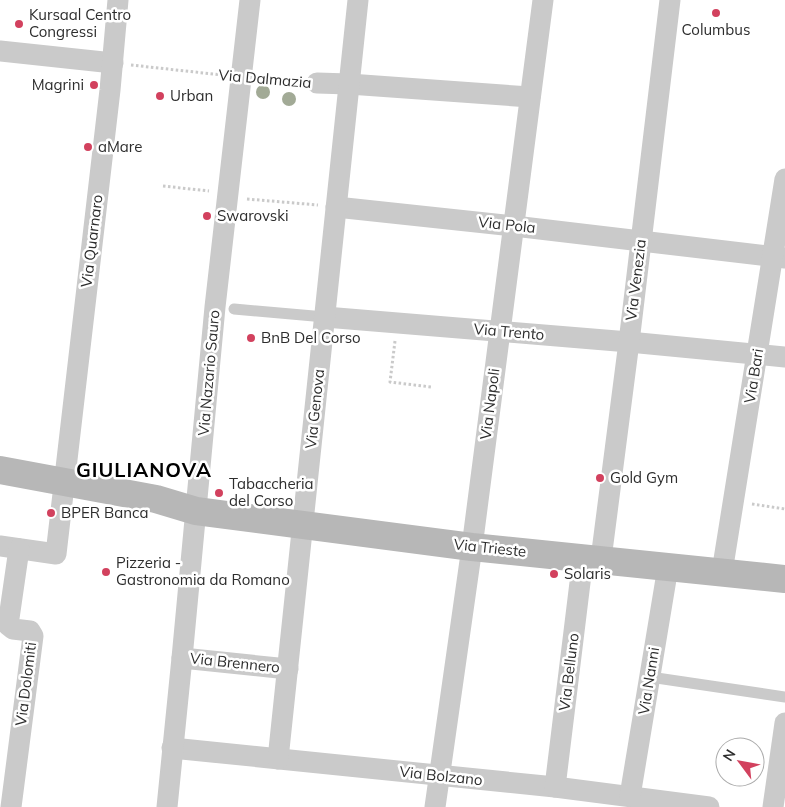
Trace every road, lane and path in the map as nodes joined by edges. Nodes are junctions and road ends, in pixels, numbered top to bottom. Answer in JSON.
{"nodes":[{"id":1,"x":118,"y":0,"type":"edge"},
{"id":2,"x":250,"y":0,"type":"edge"},
{"id":3,"x":358,"y":0,"type":"edge"},
{"id":4,"x":543,"y":0,"type":"edge"},
{"id":5,"x":670,"y":0,"type":"edge"},
{"id":6,"x":0,"y":51,"type":"edge"},
{"id":7,"x":113,"y":63,"type":"junction"},
{"id":8,"x":241,"y":78,"type":"junction"},
{"id":9,"x":317,"y":83,"type":"joint"},
{"id":10,"x":349,"y":84,"type":"junction"},
{"id":11,"x":530,"y":97,"type":"junction"},
{"id":12,"x":785,"y":179,"type":"edge"},
{"id":13,"x":163,"y":186,"type":"dead end"},
{"id":14,"x":221,"y":195,"type":"junction"},
{"id":15,"x":336,"y":207,"type":"junction"},
{"id":16,"x":514,"y":226,"type":"junction"},
{"id":17,"x":641,"y":240,"type":"junction"},
{"id":18,"x":779,"y":257,"type":"edge"},
{"id":19,"x":234,"y":309,"type":"dead end"},
{"id":20,"x":325,"y":317,"type":"junction"},
{"id":21,"x":397,"y":323,"type":"junction"},
{"id":22,"x":499,"y":331,"type":"junction"},
{"id":23,"x":629,"y":342,"type":"junction"},
{"id":24,"x":758,"y":354,"type":"junction"},
{"id":25,"x":785,"y":357,"type":"edge"},
{"id":26,"x":431,"y":387,"type":"dead end"},
{"id":27,"x":0,"y":470,"type":"edge"},
{"id":28,"x":64,"y":481,"type":"junction"},
{"id":29,"x":734,"y":501,"type":"junction"},
{"id":30,"x":188,"y":508,"type":"junction"},
{"id":31,"x":785,"y":509,"type":"edge"},
{"id":32,"x":303,"y":525,"type":"junction"},
{"id":33,"x":472,"y":547,"type":"junction"},
{"id":34,"x":10,"y":548,"type":"edge"},
{"id":35,"x":592,"y":558,"type":"junction"},
{"id":36,"x":668,"y":567,"type":"junction"},
{"id":37,"x":722,"y":572,"type":"junction"},
{"id":38,"x":785,"y":578,"type":"edge"},
{"id":39,"x":182,"y":658,"type":"junction"},
{"id":40,"x":288,"y":669,"type":"junction"},
{"id":41,"x":650,"y":677,"type":"junction"},
{"id":42,"x":785,"y":697,"type":"edge"},
{"id":43,"x":785,"y":723,"type":"edge"},
{"id":44,"x":172,"y":748,"type":"junction"},
{"id":45,"x":278,"y":759,"type":"junction"},
{"id":46,"x":439,"y":775,"type":"junction"},
{"id":47,"x":555,"y":787,"type":"junction"},
{"id":48,"x":630,"y":796,"type":"junction"},
{"id":49,"x":11,"y":807,"type":"edge"},
{"id":50,"x":167,"y":807,"type":"edge"},
{"id":51,"x":435,"y":807,"type":"edge"},
{"id":52,"x":710,"y":807,"type":"edge"},
{"id":53,"x":774,"y":807,"type":"edge"}],
"edges":[{"from":1,"to":7,"type":"street","name":"Via Quarnaro"},
{"from":2,"to":8,"type":"street","name":"Via Nazario Sauro"},
{"from":3,"to":10,"type":"street","name":"Via Genova"},
{"from":4,"to":11,"type":"street","name":"Via Napoli"},
{"from":5,"to":17,"type":"street","name":"Via Venezia"},
{"from":6,"to":7,"type":"street"},
{"from":7,"to":8,"type":"path","name":"Via Dalmazia"},
{"from":7,"to":28,"type":"street","name":"Via Quarnaro"},
{"from":8,"to":9,"type":"path","name":"Via Dalmazia"},
{"from":8,"to":14,"type":"street","name":"Via Nazario Sauro"},
{"from":9,"to":10,"type":"street","name":"Via Dalmazia"},
{"from":10,"to":11,"type":"street","name":"Via Dalmazia"},
{"from":10,"to":15,"type":"street","name":"Via Genova"},
{"from":11,"to":16,"type":"street","name":"Via Napoli"},
{"from":12,"to":18,"type":"street","name":"Via Bari"},
{"from":13,"to":14,"type":"path"},
{"from":14,"to":15,"type":"path"},
{"from":14,"to":30,"type":"street","name":"Via Nazario Sauro"},
{"from":15,"to":16,"type":"street","name":"Via Pola"},
{"from":15,"to":20,"type":"street","name":"Via Genova"},
{"from":16,"to":17,"type":"street","name":"Via Pola"},
{"from":16,"to":22,"type":"street","name":"Via Napoli"},
{"from":17,"to":18,"type":"street","name":"Via Pola"},
{"from":17,"to":23,"type":"street","name":"Via Venezia"},
{"from":18,"to":24,"type":"street","name":"Via Bari"},
{"from":19,"to":20,"type":"lane","name":"Via Trento"},
{"from":20,"to":21,"type":"street","name":"Via Trento"},
{"from":20,"to":32,"type":"street","name":"Via Genova"},
{"from":21,"to":22,"type":"street","name":"Via Trento"},
{"from":21,"to":26,"type":"path"},
{"from":22,"to":23,"type":"street","name":"Via Trento"},
{"from":22,"to":33,"type":"street","name":"Via Napoli"},
{"from":23,"to":24,"type":"street","name":"Via Trento"},
{"from":23,"to":35,"type":"street","name":"Via Venezia"},
{"from":24,"to":25,"type":"street","name":"Via Trento"},
{"from":24,"to":29,"type":"street","name":"Via Bari"},
{"from":27,"to":28,"type":"street","name":"Via Trieste"},
{"from":28,"to":30,"type":"street","name":"Via Trieste"},
{"from":28,"to":34,"type":"street","name":"Via Quarnaro"},
{"from":29,"to":31,"type":"path"},
{"from":29,"to":37,"type":"street","name":"Via Bari"},
{"from":30,"to":32,"type":"street","name":"Via Trieste"},
{"from":30,"to":39,"type":"street","name":"Via Nazario Sauro"},
{"from":32,"to":33,"type":"street","name":"Via Trieste"},
{"from":32,"to":40,"type":"street","name":"Via Genova"},
{"from":33,"to":35,"type":"street","name":"Via Trieste"},
{"from":33,"to":46,"type":"street","name":"Via Napoli"},
{"from":34,"to":49,"type":"street","name":"Via Dolomiti"},
{"from":35,"to":36,"type":"street","name":"Via Trieste"},
{"from":35,"to":47,"type":"street","name":"Via Belluno"},
{"from":36,"to":37,"type":"street","name":"Via Trieste"},
{"from":36,"to":41,"type":"street","name":"Via Nanni"},
{"from":37,"to":38,"type":"street","name":"Via Trieste"},
{"from":39,"to":40,"type":"street","name":"Via Brennero"},
{"from":39,"to":44,"type":"street","name":"Via Nazario Sauro"},
{"from":40,"to":45,"type":"street","name":"Via Genova"},
{"from":41,"to":42,"type":"lane"},
{"from":41,"to":48,"type":"street","name":"Via Nanni"},
{"from":43,"to":53,"type":"street"},
{"from":44,"to":45,"type":"street","name":"Via Bolzano"},
{"from":44,"to":50,"type":"street","name":"Via Nazario Sauro"},
{"from":45,"to":46,"type":"street","name":"Via Bolzano"},
{"from":46,"to":47,"type":"street","name":"Via Bolzano"},
{"from":46,"to":51,"type":"street","name":"Via Napoli"},
{"from":47,"to":48,"type":"street","name":"Via Bolzano"},
{"from":48,"to":52,"type":"street","name":"Via Bolzano"}]}
